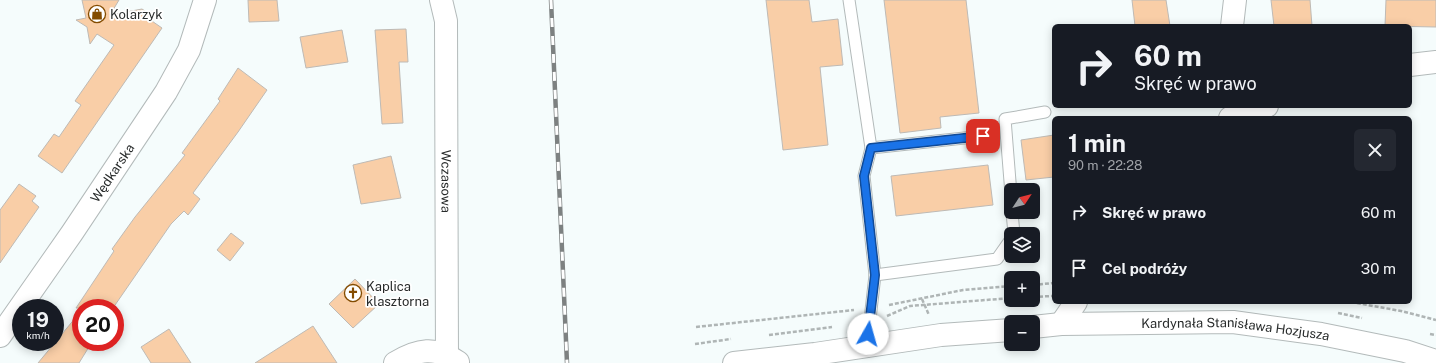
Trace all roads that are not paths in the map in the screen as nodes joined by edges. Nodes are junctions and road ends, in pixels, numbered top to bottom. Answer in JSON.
{"nodes":[{"id":1,"x":206,"y":0,"type":"edge"},
{"id":2,"x":441,"y":0,"type":"edge"},
{"id":3,"x":849,"y":0,"type":"edge"},
{"id":4,"x":1235,"y":0,"type":"edge"},
{"id":5,"x":1232,"y":24,"type":"edge"},
{"id":6,"x":1436,"y":62,"type":"edge"},
{"id":7,"x":1412,"y":65,"type":"edge"},
{"id":8,"x":1262,"y":108,"type":"edge"},
{"id":9,"x":1045,"y":112,"type":"dead end"},
{"id":10,"x":1236,"y":116,"type":"edge"},
{"id":11,"x":983,"y":136,"type":"dead end"},
{"id":12,"x":871,"y":148,"type":"junction"},
{"id":13,"x":1010,"y":183,"type":"edge"},
{"id":14,"x":1004,"y":249,"type":"edge"},
{"id":15,"x":875,"y":275,"type":"junction"},
{"id":16,"x":1075,"y":304,"type":"edge"},
{"id":17,"x":1061,"y":324,"type":"junction"},
{"id":18,"x":1040,"y":327,"type":"edge"},
{"id":19,"x":1004,"y":330,"type":"edge"},
{"id":20,"x":0,"y":336,"type":"edge"},
{"id":21,"x":867,"y":346,"type":"junction"},
{"id":22,"x":451,"y":360,"type":"edge"},
{"id":23,"x":1436,"y":360,"type":"edge"},
{"id":24,"x":395,"y":363,"type":"edge"},
{"id":25,"x":734,"y":363,"type":"edge"}],
"edges":[{"from":1,"to":20,"type":"street","name":"Wędkarska"},
{"from":2,"to":22,"type":"street","name":"Wczasowa"},
{"from":3,"to":12,"type":"lane"},
{"from":4,"to":5,"type":"street"},
{"from":6,"to":7,"type":"street"},
{"from":8,"to":10,"type":"street"},
{"from":9,"to":13,"type":"lane"},
{"from":11,"to":12,"type":"lane"},
{"from":12,"to":15,"type":"lane"},
{"from":14,"to":15,"type":"lane"},
{"from":15,"to":21,"type":"lane"},
{"from":16,"to":17,"type":"street"},
{"from":17,"to":18,"type":"street","name":"Kardynała Stanisława Hozjusza"},
{"from":17,"to":23,"type":"street","name":"Kardynała Stanisława Hozjusza"},
{"from":19,"to":21,"type":"street"},
{"from":21,"to":25,"type":"street"},
{"from":22,"to":24,"type":"street"}]}
